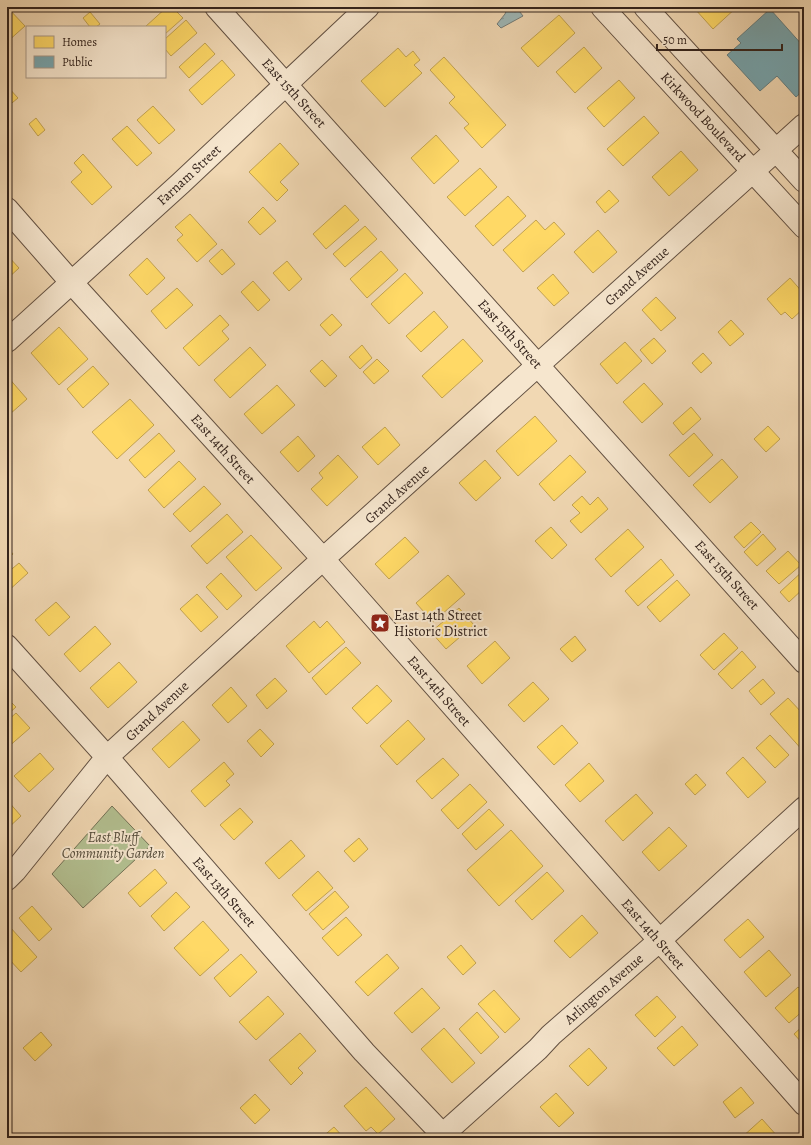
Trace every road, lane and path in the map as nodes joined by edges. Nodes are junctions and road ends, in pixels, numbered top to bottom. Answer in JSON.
{"nodes":[{"id":1,"x":216,"y":7,"type":"edge"},
{"id":2,"x":368,"y":7,"type":"edge"},
{"id":3,"x":602,"y":7,"type":"edge"},
{"id":4,"x":645,"y":7,"type":"edge"},
{"id":5,"x":287,"y":85,"type":"junction"},
{"id":6,"x":804,"y":126,"type":"edge"},
{"id":7,"x":776,"y":150,"type":"junction"},
{"id":8,"x":753,"y":170,"type":"junction"},
{"id":9,"x":804,"y":181,"type":"edge"},
{"id":10,"x":7,"y":208,"type":"edge"},
{"id":11,"x":804,"y":227,"type":"edge"},
{"id":12,"x":72,"y":282,"type":"junction"},
{"id":13,"x":7,"y":341,"type":"edge"},
{"id":14,"x":539,"y":366,"type":"junction"},
{"id":15,"x":323,"y":559,"type":"junction"},
{"id":16,"x":7,"y":646,"type":"edge"},
{"id":17,"x":804,"y":662,"type":"edge"},
{"id":18,"x":107,"y":758,"type":"junction"},
{"id":19,"x":804,"y":808,"type":"edge"},
{"id":20,"x":7,"y":879,"type":"edge"},
{"id":21,"x":659,"y":940,"type":"junction"},
{"id":22,"x":804,"y":1104,"type":"edge"},
{"id":23,"x":441,"y":1136,"type":"edge"}],
"edges":[{"from":1,"to":5,"type":"street","name":"East 15th Street"},
{"from":2,"to":5,"type":"street","name":"Farnam Street"},
{"from":3,"to":8,"type":"street","name":"Kirkwood Boulevard"},
{"from":4,"to":7,"type":"street"},
{"from":5,"to":12,"type":"street","name":"Farnam Street"},
{"from":5,"to":14,"type":"street","name":"East 15th Street"},
{"from":6,"to":7,"type":"street","name":"Grand Avenue"},
{"from":7,"to":8,"type":"street","name":"Grand Avenue"},
{"from":7,"to":9,"type":"street"},
{"from":8,"to":11,"type":"street","name":"Kirkwood Boulevard"},
{"from":8,"to":14,"type":"street","name":"Grand Avenue"},
{"from":10,"to":12,"type":"street","name":"East 14th Street"},
{"from":12,"to":13,"type":"street","name":"Farnam Street"},
{"from":12,"to":15,"type":"street","name":"East 14th Street"},
{"from":14,"to":15,"type":"street","name":"Grand Avenue"},
{"from":14,"to":17,"type":"street","name":"East 15th Street"},
{"from":15,"to":18,"type":"street","name":"Grand Avenue"},
{"from":15,"to":21,"type":"street","name":"East 14th Street"},
{"from":16,"to":18,"type":"street","name":"East 13th Street"},
{"from":18,"to":20,"type":"street","name":"Grand Avenue"},
{"from":18,"to":23,"type":"street","name":"East 13th Street"},
{"from":19,"to":21,"type":"street","name":"Arlington Avenue"},
{"from":21,"to":22,"type":"street","name":"East 14th Street"},
{"from":21,"to":23,"type":"street","name":"Arlington Avenue"}]}
